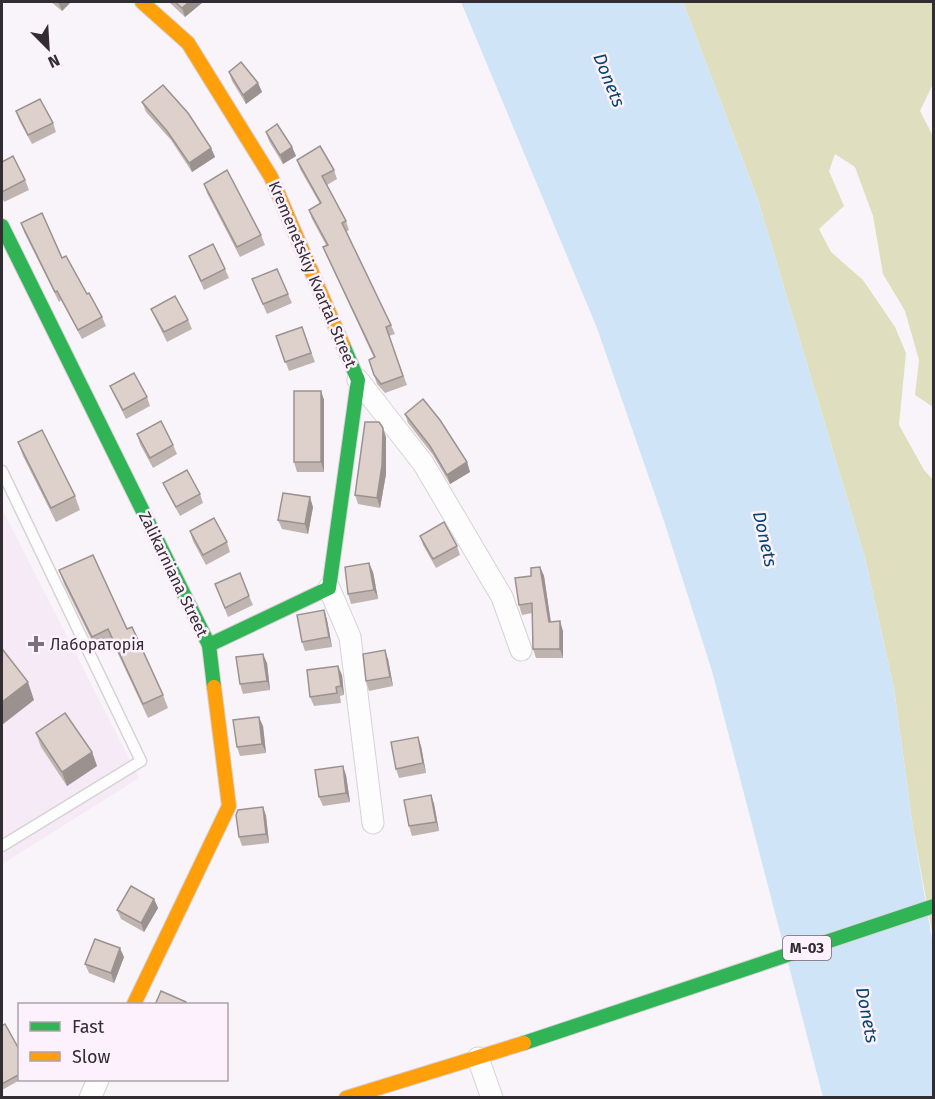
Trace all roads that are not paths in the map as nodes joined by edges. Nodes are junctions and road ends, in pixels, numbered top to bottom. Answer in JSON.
{"nodes":[{"id":1,"x":142,"y":2,"type":"edge"},
{"id":2,"x":2,"y":226,"type":"edge"},
{"id":3,"x":358,"y":380,"type":"junction"},
{"id":4,"x":2,"y":471,"type":"edge"},
{"id":5,"x":329,"y":588,"type":"junction"},
{"id":6,"x":209,"y":645,"type":"junction"},
{"id":7,"x":521,"y":650,"type":"dead end"},
{"id":8,"x":373,"y":823,"type":"dead end"},
{"id":9,"x":2,"y":846,"type":"edge"},
{"id":10,"x":933,"y":906,"type":"edge"},
{"id":11,"x":135,"y":1003,"type":"edge"},
{"id":12,"x":478,"y":1058,"type":"junction"},
{"id":13,"x":98,"y":1081,"type":"edge"},
{"id":14,"x":90,"y":1098,"type":"edge"},
{"id":15,"x":346,"y":1098,"type":"edge"},
{"id":16,"x":492,"y":1098,"type":"edge"}],
"edges":[{"from":1,"to":3,"type":"main road","name":"Kremenetskiy Kvartal Street"},
{"from":2,"to":6,"type":"main road","name":"Zalikarniana Street"},
{"from":3,"to":5,"type":"main road","name":"Kremenetskiy Kvartal Street"},
{"from":3,"to":7,"type":"street"},
{"from":4,"to":9,"type":"lane"},
{"from":5,"to":6,"type":"main road"},
{"from":5,"to":8,"type":"street"},
{"from":6,"to":11,"type":"main road","name":"Zalikarniana Street"},
{"from":10,"to":12,"type":"main road","number":"М-03"},
{"from":12,"to":15,"type":"main road","number":"М-03"},
{"from":12,"to":16,"type":"street"},
{"from":13,"to":14,"type":"street"}]}
